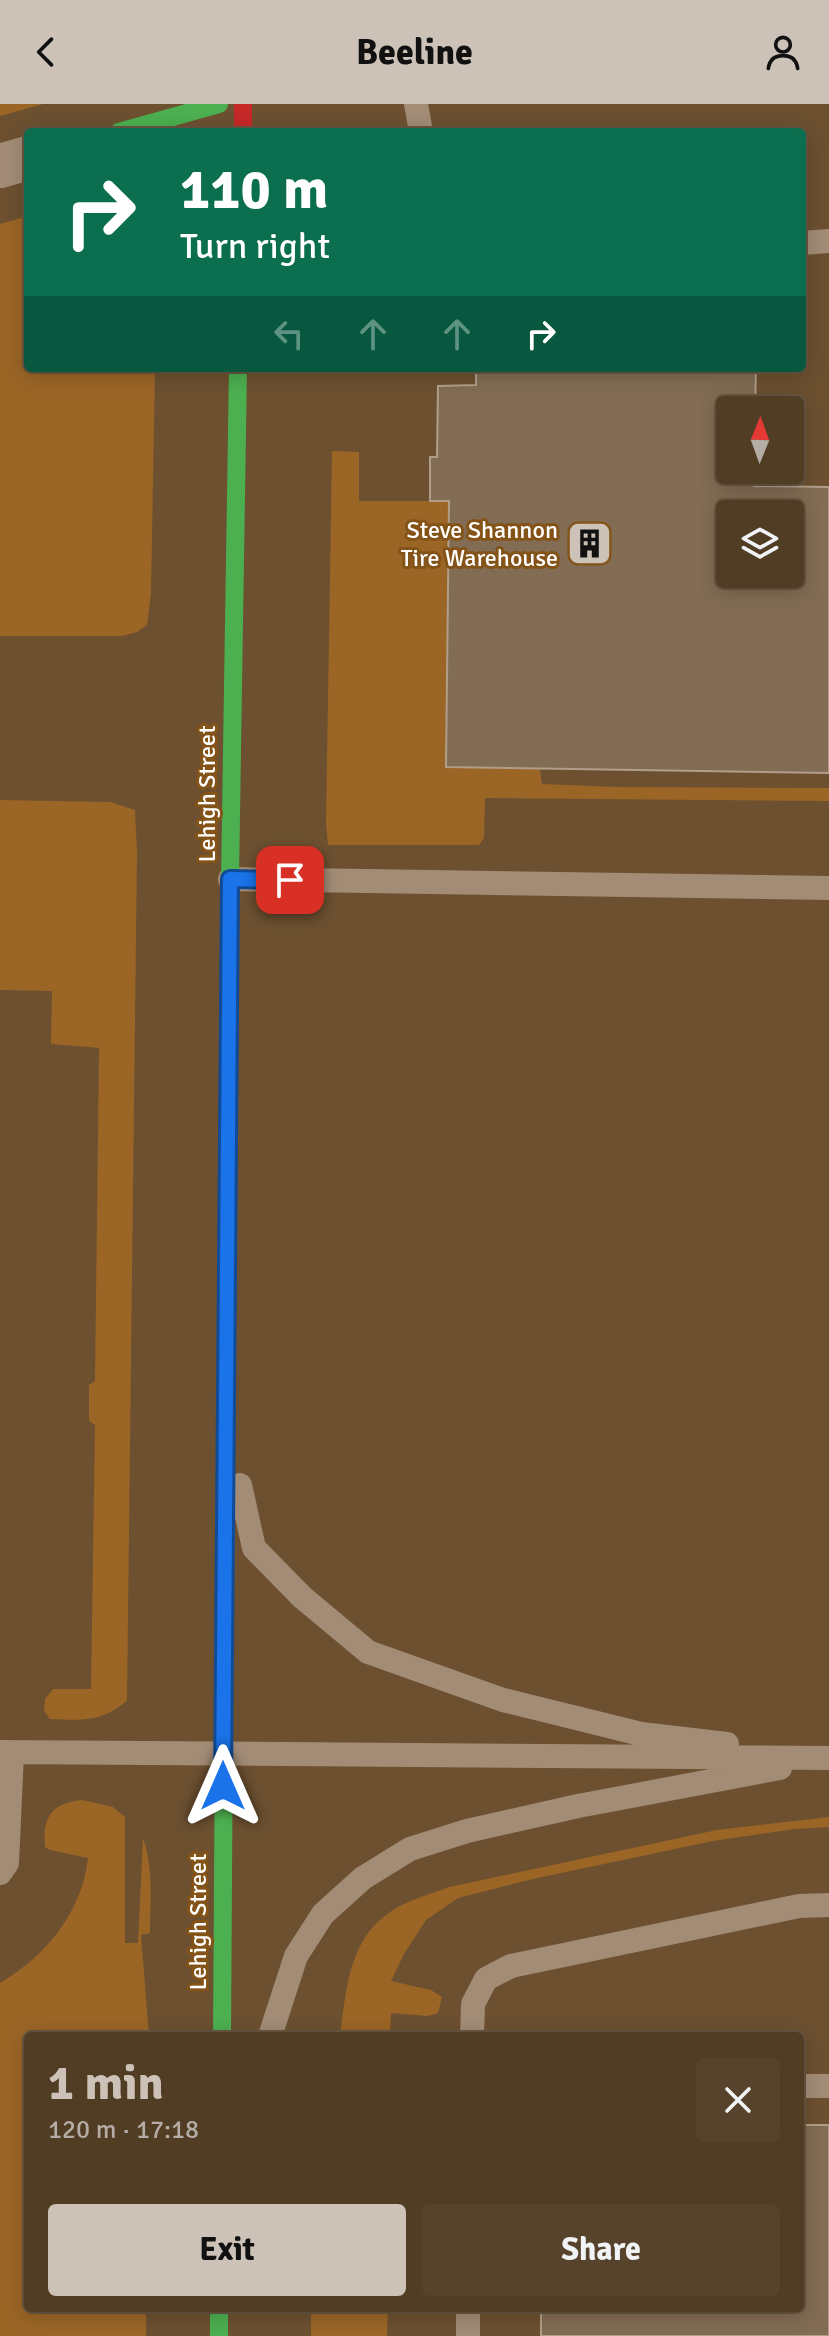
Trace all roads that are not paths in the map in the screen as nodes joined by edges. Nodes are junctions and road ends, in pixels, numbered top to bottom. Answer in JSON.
{"nodes":[{"id":1,"x":219,"y":104,"type":"edge"},
{"id":2,"x":243,"y":104,"type":"edge"},
{"id":3,"x":416,"y":104,"type":"edge"},
{"id":4,"x":133,"y":128,"type":"edge"},
{"id":5,"x":243,"y":128,"type":"edge"},
{"id":6,"x":420,"y":128,"type":"edge"},
{"id":7,"x":24,"y":159,"type":"edge"},
{"id":8,"x":0,"y":166,"type":"edge"},
{"id":9,"x":829,"y":241,"type":"edge"},
{"id":10,"x":806,"y":243,"type":"edge"},
{"id":11,"x":238,"y":372,"type":"edge"},
{"id":12,"x":230,"y":879,"type":"junction"},
{"id":13,"x":829,"y":888,"type":"edge"},
{"id":14,"x":227,"y":1424,"type":"junction"},
{"id":15,"x":6,"y":1752,"type":"edge"},
{"id":16,"x":223,"y":1754,"type":"junction"},
{"id":17,"x":829,"y":1758,"type":"edge"},
{"id":18,"x":0,"y":1873,"type":"edge"},
{"id":19,"x":829,"y":1905,"type":"edge"},
{"id":20,"x":222,"y":2032,"type":"edge"},
{"id":21,"x":271,"y":2032,"type":"edge"},
{"id":22,"x":472,"y":2032,"type":"edge"},
{"id":23,"x":804,"y":2086,"type":"edge"},
{"id":24,"x":829,"y":2086,"type":"edge"},
{"id":25,"x":219,"y":2312,"type":"edge"},
{"id":26,"x":468,"y":2312,"type":"edge"},
{"id":27,"x":219,"y":2336,"type":"edge"},
{"id":28,"x":468,"y":2336,"type":"edge"}],
"edges":[{"from":1,"to":4,"type":"main road"},
{"from":2,"to":5,"type":"main road"},
{"from":3,"to":6,"type":"lane"},
{"from":7,"to":8,"type":"street"},
{"from":9,"to":10,"type":"lane"},
{"from":11,"to":12,"type":"main road","name":"Lehigh Street"},
{"from":12,"to":13,"type":"lane"},
{"from":12,"to":14,"type":"main road","name":"Lehigh Street"},
{"from":14,"to":16,"type":"main road","name":"Lehigh Street"},
{"from":14,"to":17,"type":"lane"},
{"from":15,"to":16,"type":"lane"},
{"from":15,"to":18,"type":"lane"},
{"from":16,"to":17,"type":"lane"},
{"from":16,"to":20,"type":"main road","name":"Lehigh Street"},
{"from":17,"to":21,"type":"lane"},
{"from":19,"to":22,"type":"lane"},
{"from":23,"to":24,"type":"lane"},
{"from":25,"to":27,"type":"main road"},
{"from":26,"to":28,"type":"lane"}]}
